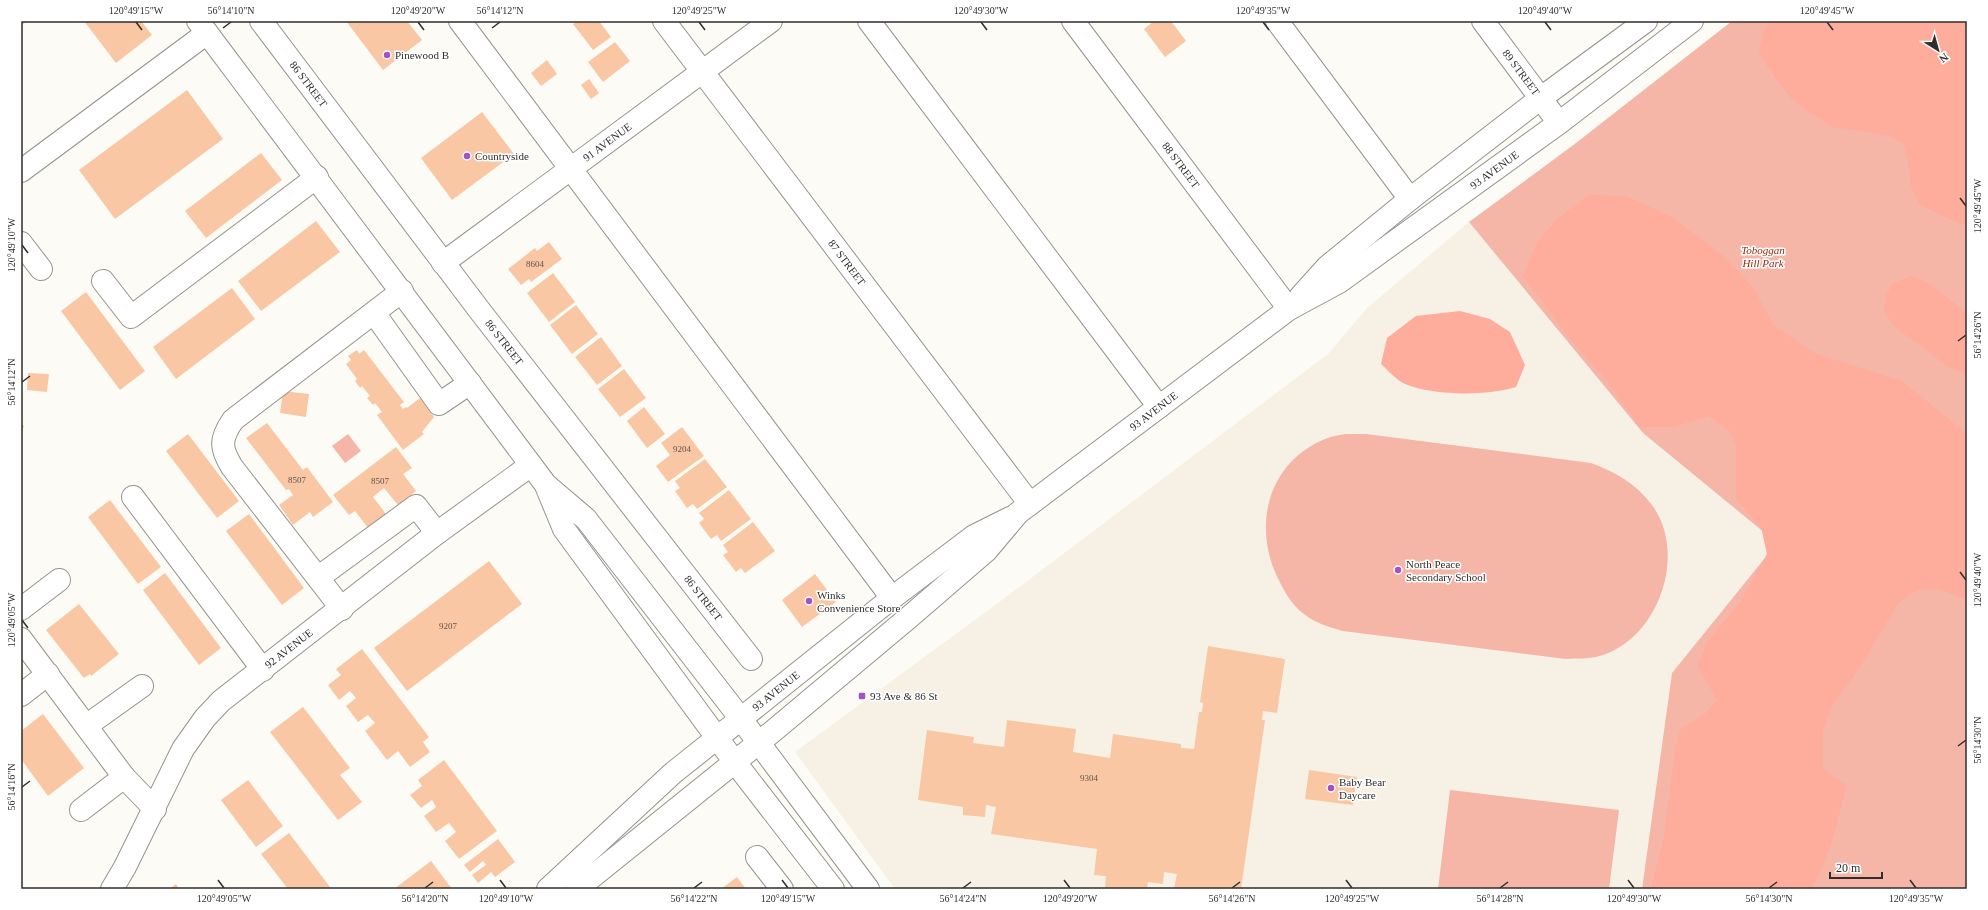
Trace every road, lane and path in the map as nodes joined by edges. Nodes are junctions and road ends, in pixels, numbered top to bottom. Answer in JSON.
{"nodes":[{"id":1,"x":261,"y":21,"type":"edge"},
{"id":2,"x":460,"y":21,"type":"edge"},
{"id":3,"x":664,"y":21,"type":"edge"},
{"id":4,"x":771,"y":21,"type":"edge"},
{"id":5,"x":869,"y":21,"type":"edge"},
{"id":6,"x":1073,"y":21,"type":"edge"},
{"id":7,"x":1278,"y":21,"type":"edge"},
{"id":8,"x":1483,"y":21,"type":"edge"},
{"id":9,"x":1646,"y":21,"type":"edge"},
{"id":10,"x":1692,"y":21,"type":"edge"},
{"id":11,"x":203,"y":27,"type":"edge"},
{"id":12,"x":702,"y":72,"type":"junction"},
{"id":13,"x":1541,"y":98,"type":"junction"},
{"id":14,"x":1559,"y":123,"type":"junction"},
{"id":15,"x":570,"y":169,"type":"junction"},
{"id":16,"x":21,"y":171,"type":"edge"},
{"id":17,"x":317,"y":177,"type":"junction"},
{"id":18,"x":1410,"y":199,"type":"junction"},
{"id":19,"x":21,"y":243,"type":"edge"},
{"id":20,"x":443,"y":262,"type":"junction"},
{"id":21,"x":41,"y":269,"type":"dead end"},
{"id":22,"x":103,"y":281,"type":"dead end"},
{"id":23,"x":402,"y":291,"type":"junction"},
{"id":24,"x":1289,"y":309,"type":"junction"},
{"id":25,"x":374,"y":313,"type":"junction"},
{"id":26,"x":470,"y":383,"type":"junction"},
{"id":27,"x":1159,"y":407,"type":"junction"},
{"id":28,"x":531,"y":465,"type":"junction"},
{"id":29,"x":546,"y":485,"type":"junction"},
{"id":30,"x":134,"y":497,"type":"dead end"},
{"id":31,"x":1024,"y":508,"type":"junction"},
{"id":32,"x":437,"y":533,"type":"junction"},
{"id":33,"x":318,"y":577,"type":"junction"},
{"id":34,"x":59,"y":580,"type":"dead end"},
{"id":35,"x":892,"y":598,"type":"junction"},
{"id":36,"x":21,"y":609,"type":"edge"},
{"id":37,"x":342,"y":609,"type":"junction"},
{"id":38,"x":21,"y":639,"type":"edge"},
{"id":39,"x":751,"y":659,"type":"dead end"},
{"id":40,"x":263,"y":670,"type":"junction"},
{"id":41,"x":48,"y":674,"type":"junction"},
{"id":42,"x":142,"y":686,"type":"dead end"},
{"id":43,"x":21,"y":695,"type":"edge"},
{"id":44,"x":741,"y":719,"type":"junction"},
{"id":45,"x":86,"y":726,"type":"junction"},
{"id":46,"x":718,"y":738,"type":"junction"},
{"id":47,"x":759,"y":743,"type":"junction"},
{"id":48,"x":734,"y":761,"type":"junction"},
{"id":49,"x":124,"y":777,"type":"junction"},
{"id":50,"x":154,"y":809,"type":"junction"},
{"id":51,"x":81,"y":810,"type":"dead end"},
{"id":52,"x":757,"y":857,"type":"dead end"},
{"id":53,"x":112,"y":889,"type":"edge"},
{"id":54,"x":548,"y":889,"type":"edge"},
{"id":55,"x":576,"y":889,"type":"edge"},
{"id":56,"x":782,"y":889,"type":"edge"},
{"id":57,"x":833,"y":889,"type":"edge"},
{"id":58,"x":868,"y":889,"type":"edge"}],
"edges":[{"from":1,"to":20,"type":"main road","name":"86 STREET"},
{"from":2,"to":15,"type":"main road"},
{"from":3,"to":12,"type":"main road","name":"87 STREET"},
{"from":4,"to":12,"type":"main road","name":"91 AVENUE"},
{"from":5,"to":27,"type":"main road"},
{"from":6,"to":24,"type":"main road","name":"88 STREET"},
{"from":7,"to":18,"type":"main road"},
{"from":8,"to":13,"type":"main road","name":"89 STREET"},
{"from":9,"to":13,"type":"main road","name":"93 AVENUE"},
{"from":10,"to":14,"type":"main road","name":"93 AVENUE"},
{"from":11,"to":16,"type":"main road"},
{"from":11,"to":17,"type":"main road"},
{"from":12,"to":15,"type":"main road","name":"91 AVENUE"},
{"from":12,"to":31,"type":"main road","name":"87 STREET"},
{"from":13,"to":14,"type":"main road","name":"89 STREET"},
{"from":13,"to":18,"type":"main road","name":"93 AVENUE"},
{"from":14,"to":24,"type":"main road","name":"93 AVENUE"},
{"from":15,"to":20,"type":"main road","name":"91 AVENUE"},
{"from":15,"to":35,"type":"main road"},
{"from":17,"to":22,"type":"main road"},
{"from":17,"to":23,"type":"main road"},
{"from":18,"to":24,"type":"main road","name":"93 AVENUE"},
{"from":19,"to":21,"type":"main road"},
{"from":20,"to":39,"type":"main road","name":"86 STREET"},
{"from":23,"to":25,"type":"main road"},
{"from":23,"to":26,"type":"main road"},
{"from":24,"to":27,"type":"main road","name":"93 AVENUE"},
{"from":25,"to":26,"type":"main road"},
{"from":25,"to":33,"type":"main road"},
{"from":26,"to":28,"type":"main road"},
{"from":27,"to":31,"type":"main road","name":"93 AVENUE"},
{"from":28,"to":29,"type":"main road"},
{"from":28,"to":32,"type":"main road","name":"92 AVENUE"},
{"from":29,"to":44,"type":"main road"},
{"from":29,"to":46,"type":"main road"},
{"from":30,"to":40,"type":"main road"},
{"from":31,"to":35,"type":"main road","name":"93 AVENUE"},
{"from":31,"to":47,"type":"main road","name":"93 AVENUE"},
{"from":32,"to":33,"type":"main road"},
{"from":32,"to":37,"type":"main road","name":"92 AVENUE"},
{"from":33,"to":37,"type":"main road"},
{"from":34,"to":36,"type":"main road"},
{"from":35,"to":44,"type":"main road","name":"93 AVENUE"},
{"from":37,"to":40,"type":"main road","name":"92 AVENUE"},
{"from":38,"to":41,"type":"main road"},
{"from":40,"to":50,"type":"main road","name":"92 AVENUE"},
{"from":41,"to":43,"type":"main road"},
{"from":41,"to":45,"type":"main road"},
{"from":42,"to":45,"type":"main road"},
{"from":44,"to":46,"type":"main road","name":"93 AVENUE"},
{"from":44,"to":47,"type":"main road"},
{"from":45,"to":49,"type":"main road"},
{"from":46,"to":48,"type":"main road"},
{"from":46,"to":54,"type":"main road","name":"93 AVENUE"},
{"from":47,"to":48,"type":"main road","name":"93 AVENUE"},
{"from":47,"to":58,"type":"main road"},
{"from":48,"to":55,"type":"main road","name":"93 AVENUE"},
{"from":48,"to":57,"type":"main road"},
{"from":49,"to":50,"type":"main road"},
{"from":49,"to":51,"type":"main road"},
{"from":50,"to":53,"type":"main road","name":"92 AVENUE"},
{"from":52,"to":56,"type":"main road"}]}
